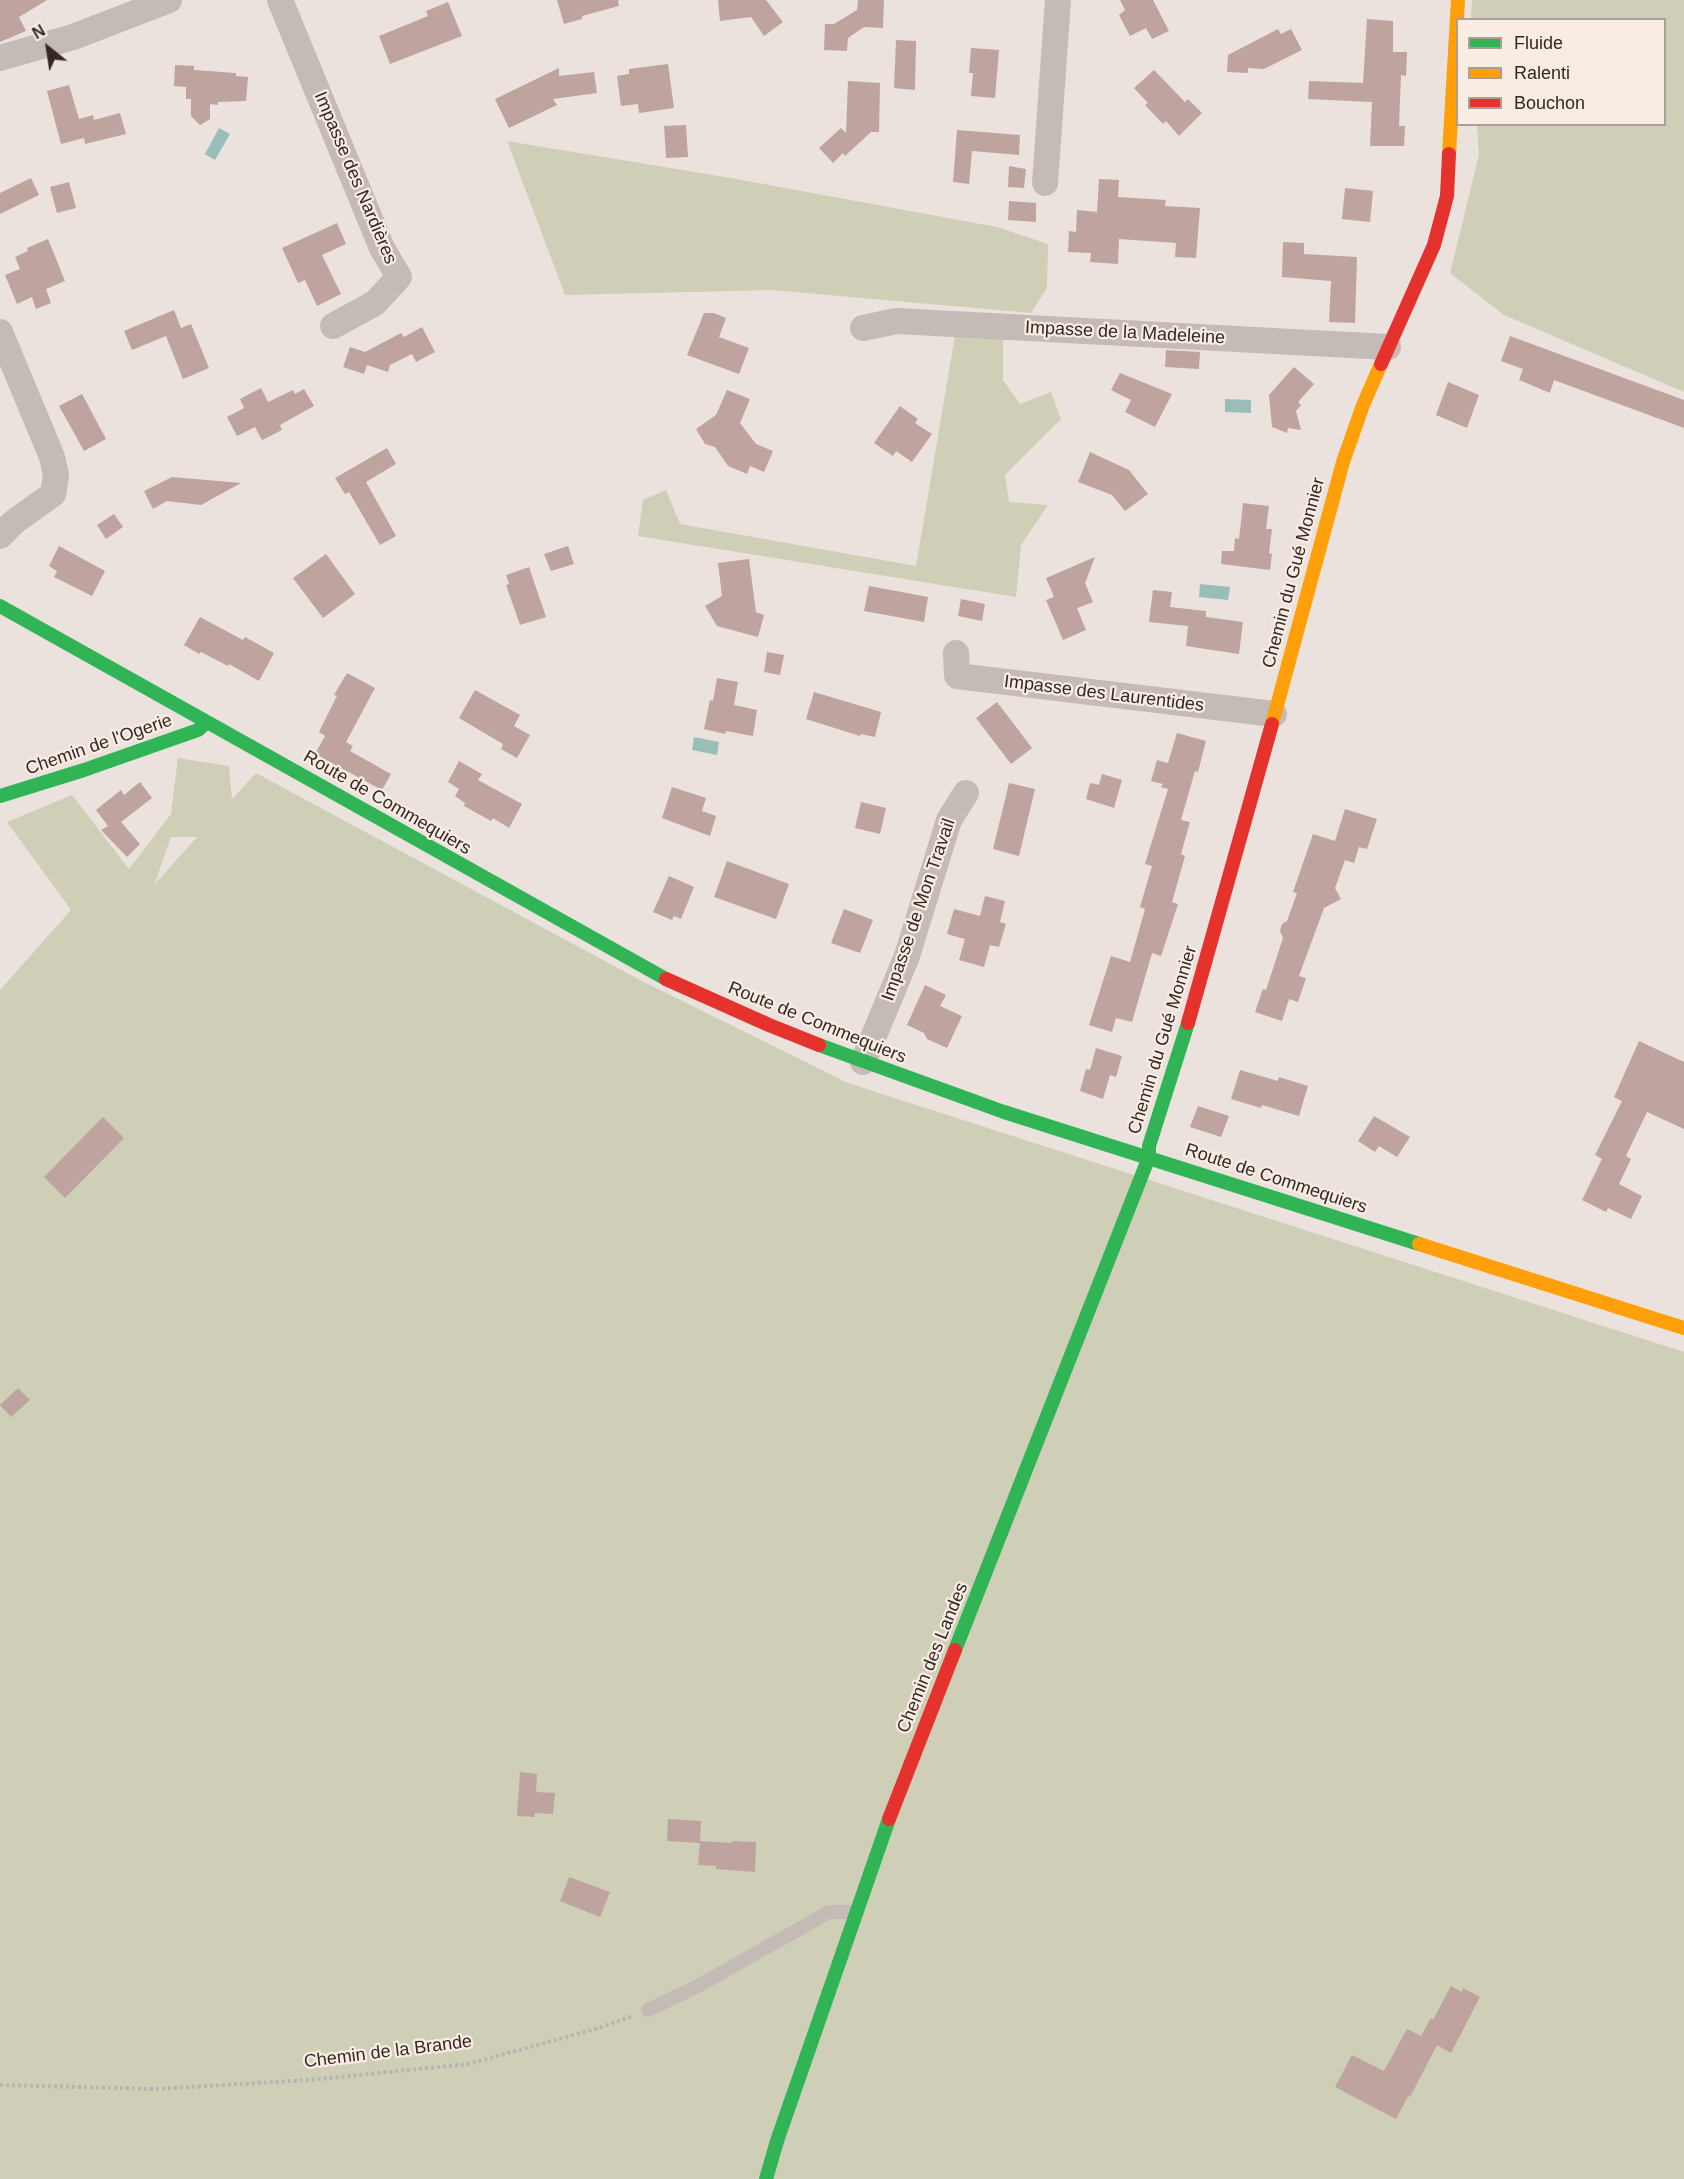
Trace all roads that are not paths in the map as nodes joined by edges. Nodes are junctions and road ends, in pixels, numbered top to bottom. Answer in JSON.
{"nodes":[{"id":1,"x":169,"y":0,"type":"edge"},
{"id":2,"x":280,"y":0,"type":"edge"},
{"id":3,"x":1058,"y":0,"type":"edge"},
{"id":4,"x":1458,"y":0,"type":"edge"},
{"id":5,"x":1457,"y":18,"type":"edge"},
{"id":6,"x":1456,"y":36,"type":"edge"},
{"id":7,"x":0,"y":58,"type":"edge"},
{"id":8,"x":1044,"y":183,"type":"dead end"},
{"id":9,"x":333,"y":326,"type":"dead end"},
{"id":10,"x":863,"y":328,"type":"dead end"},
{"id":11,"x":0,"y":332,"type":"edge"},
{"id":12,"x":1388,"y":348,"type":"junction"},
{"id":13,"x":0,"y":536,"type":"edge"},
{"id":14,"x":0,"y":606,"type":"edge"},
{"id":15,"x":956,"y":653,"type":"dead end"},
{"id":16,"x":1274,"y":714,"type":"junction"},
{"id":17,"x":207,"y":722,"type":"junction"},
{"id":18,"x":966,"y":793,"type":"dead end"},
{"id":19,"x":0,"y":796,"type":"edge"},
{"id":20,"x":863,"y":1062,"type":"junction"},
{"id":21,"x":1149,"y":1157,"type":"junction"},
{"id":22,"x":1684,"y":1328,"type":"edge"},
{"id":23,"x":856,"y":1912,"type":"junction"},
{"id":24,"x":648,"y":2010,"type":"road end"},
{"id":25,"x":766,"y":2179,"type":"edge"}],
"edges":[{"from":1,"to":7,"type":"street"},
{"from":2,"to":9,"type":"street","name":"Impasse des Nardières"},
{"from":3,"to":8,"type":"street"},
{"from":4,"to":5,"type":"street","name":"Chemin du Gué Monnier"},
{"from":6,"to":12,"type":"street","name":"Chemin du Gué Monnier"},
{"from":10,"to":12,"type":"street","name":"Impasse de la Madeleine"},
{"from":11,"to":13,"type":"street"},
{"from":12,"to":16,"type":"street","name":"Chemin du Gué Monnier"},
{"from":14,"to":17,"type":"street","name":"Route de Commequiers"},
{"from":15,"to":16,"type":"street","name":"Impasse des Laurentides"},
{"from":16,"to":21,"type":"street","name":"Chemin du Gué Monnier"},
{"from":17,"to":19,"type":"street","name":"Chemin de l'Ogerie"},
{"from":17,"to":20,"type":"street","name":"Route de Commequiers"},
{"from":18,"to":20,"type":"street","name":"Impasse de Mon Travail"},
{"from":20,"to":21,"type":"street","name":"Route de Commequiers"},
{"from":21,"to":22,"type":"street","name":"Route de Commequiers"},
{"from":21,"to":23,"type":"street","name":"Chemin des Landes"},
{"from":23,"to":24,"type":"lane"},
{"from":23,"to":25,"type":"street","name":"Chemin des Landes"}]}
